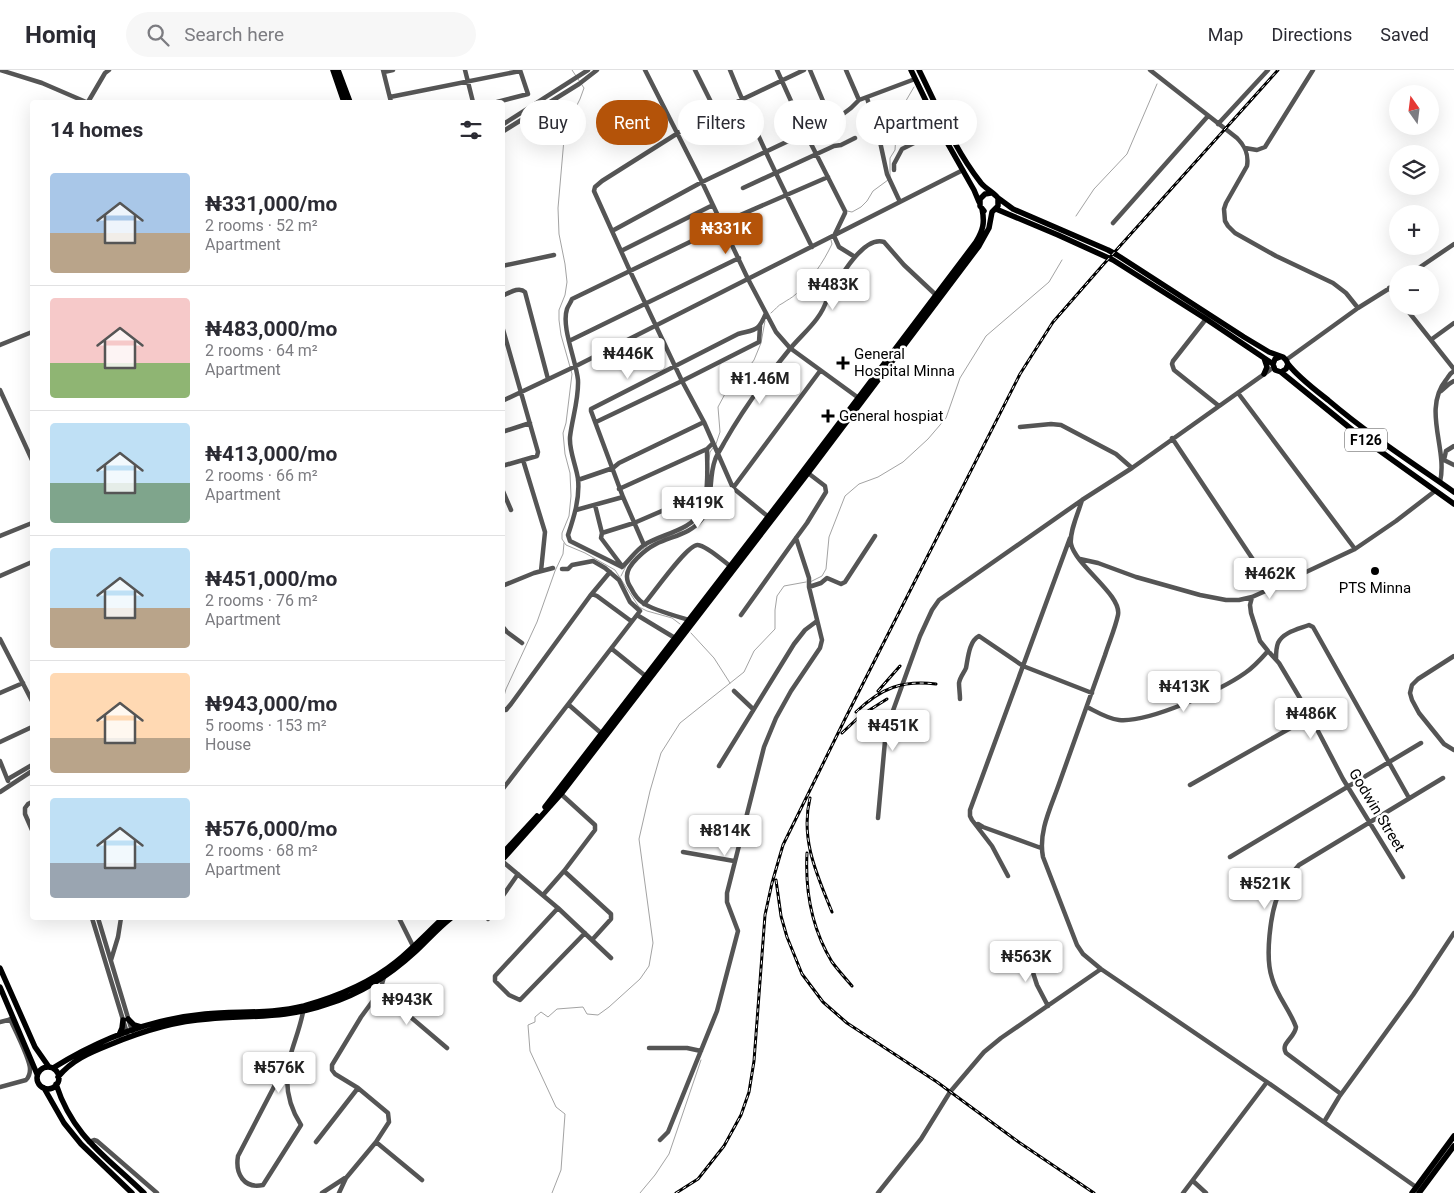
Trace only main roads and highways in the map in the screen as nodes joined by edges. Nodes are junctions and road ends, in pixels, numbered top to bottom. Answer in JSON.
{"nodes":[{"id":1,"x":333,"y":70,"type":"edge"},
{"id":2,"x":338,"y":70,"type":"edge"},
{"id":3,"x":911,"y":70,"type":"edge"},
{"id":4,"x":919,"y":70,"type":"edge"},
{"id":5,"x":343,"y":100,"type":"edge"},
{"id":6,"x":349,"y":100,"type":"edge"},
{"id":7,"x":991,"y":193,"type":"junction"},
{"id":8,"x":998,"y":198,"type":"junction"},
{"id":9,"x":979,"y":202,"type":"junction"},
{"id":10,"x":982,"y":209,"type":"junction"},
{"id":11,"x":994,"y":211,"type":"junction"},
{"id":12,"x":1115,"y":258,"type":"junction"},
{"id":13,"x":1280,"y":357,"type":"junction"},
{"id":14,"x":1264,"y":358,"type":"junction"},
{"id":15,"x":1287,"y":362,"type":"junction"},
{"id":16,"x":1273,"y":366,"type":"junction"},
{"id":17,"x":1281,"y":372,"type":"junction"},
{"id":18,"x":1264,"y":374,"type":"road end"},
{"id":19,"x":860,"y":399,"type":"junction"},
{"id":20,"x":1454,"y":492,"type":"edge"},
{"id":21,"x":1454,"y":504,"type":"edge"},
{"id":22,"x":770,"y":518,"type":"junction"},
{"id":23,"x":647,"y":677,"type":"junction"},
{"id":24,"x":505,"y":851,"type":"edge"},
{"id":25,"x":505,"y":858,"type":"edge"},
{"id":26,"x":441,"y":920,"type":"edge"},
{"id":27,"x":449,"y":920,"type":"edge"},
{"id":28,"x":0,"y":968,"type":"edge"},
{"id":29,"x":0,"y":987,"type":"edge"},
{"id":30,"x":141,"y":1028,"type":"junction"},
{"id":31,"x":130,"y":1033,"type":"junction"},
{"id":32,"x":119,"y":1035,"type":"junction"},
{"id":33,"x":51,"y":1068,"type":"junction"},
{"id":34,"x":37,"y":1074,"type":"junction"},
{"id":35,"x":58,"y":1077,"type":"junction"},
{"id":36,"x":56,"y":1084,"type":"junction"},
{"id":37,"x":44,"y":1088,"type":"junction"},
{"id":38,"x":1454,"y":1136,"type":"edge"},
{"id":39,"x":1454,"y":1146,"type":"edge"},
{"id":40,"x":1418,"y":1190,"type":"edge"},
{"id":41,"x":132,"y":1193,"type":"edge"},
{"id":42,"x":144,"y":1193,"type":"edge"},
{"id":43,"x":1412,"y":1193,"type":"edge"}],
"edges":[{"from":1,"to":5,"type":"main road"},
{"from":2,"to":6,"type":"main road"},
{"from":3,"to":9,"type":"main road"},
{"from":4,"to":7,"type":"main road","number":"F126"},
{"from":7,"to":8,"type":"main road","number":"F126"},
{"from":7,"to":9,"type":"main road"},
{"from":8,"to":11,"type":"main road"},
{"from":8,"to":12,"type":"main road","number":"F126"},
{"from":9,"to":10,"type":"main road"},
{"from":10,"to":11,"type":"main road","number":"F126"},
{"from":10,"to":19,"type":"main road"},
{"from":11,"to":12,"type":"main road","number":"F126"},
{"from":11,"to":19,"type":"main road"},
{"from":12,"to":13,"type":"main road","number":"F126"},
{"from":12,"to":14,"type":"main road","number":"F126"},
{"from":13,"to":15,"type":"main road","number":"F126"},
{"from":13,"to":16,"type":"main road"},
{"from":14,"to":16,"type":"main road","number":"F126"},
{"from":14,"to":18,"type":"main road"},
{"from":15,"to":17,"type":"main road"},
{"from":15,"to":20,"type":"main road","number":"F126"},
{"from":16,"to":17,"type":"main road","number":"F126"},
{"from":17,"to":21,"type":"main road","number":"F126"},
{"from":19,"to":22,"type":"main road"},
{"from":19,"to":22,"type":"main road"},
{"from":22,"to":23,"type":"main road"},
{"from":22,"to":23,"type":"main road"},
{"from":23,"to":24,"type":"main road"},
{"from":23,"to":25,"type":"main road"},
{"from":26,"to":30,"type":"main road"},
{"from":27,"to":31,"type":"main road"},
{"from":28,"to":33,"type":"main road"},
{"from":29,"to":34,"type":"main road"},
{"from":30,"to":31,"type":"main road"},
{"from":30,"to":32,"type":"main road"},
{"from":31,"to":32,"type":"main road"},
{"from":31,"to":35,"type":"main road"},
{"from":32,"to":33,"type":"main road"},
{"from":33,"to":34,"type":"main road"},
{"from":33,"to":35,"type":"main road"},
{"from":34,"to":37,"type":"main road"},
{"from":35,"to":36,"type":"main road"},
{"from":36,"to":37,"type":"main road"},
{"from":36,"to":42,"type":"main road"},
{"from":37,"to":41,"type":"main road"},
{"from":38,"to":40,"type":"main road"},
{"from":39,"to":40,"type":"main road"},
{"from":40,"to":43,"type":"main road"}]}
